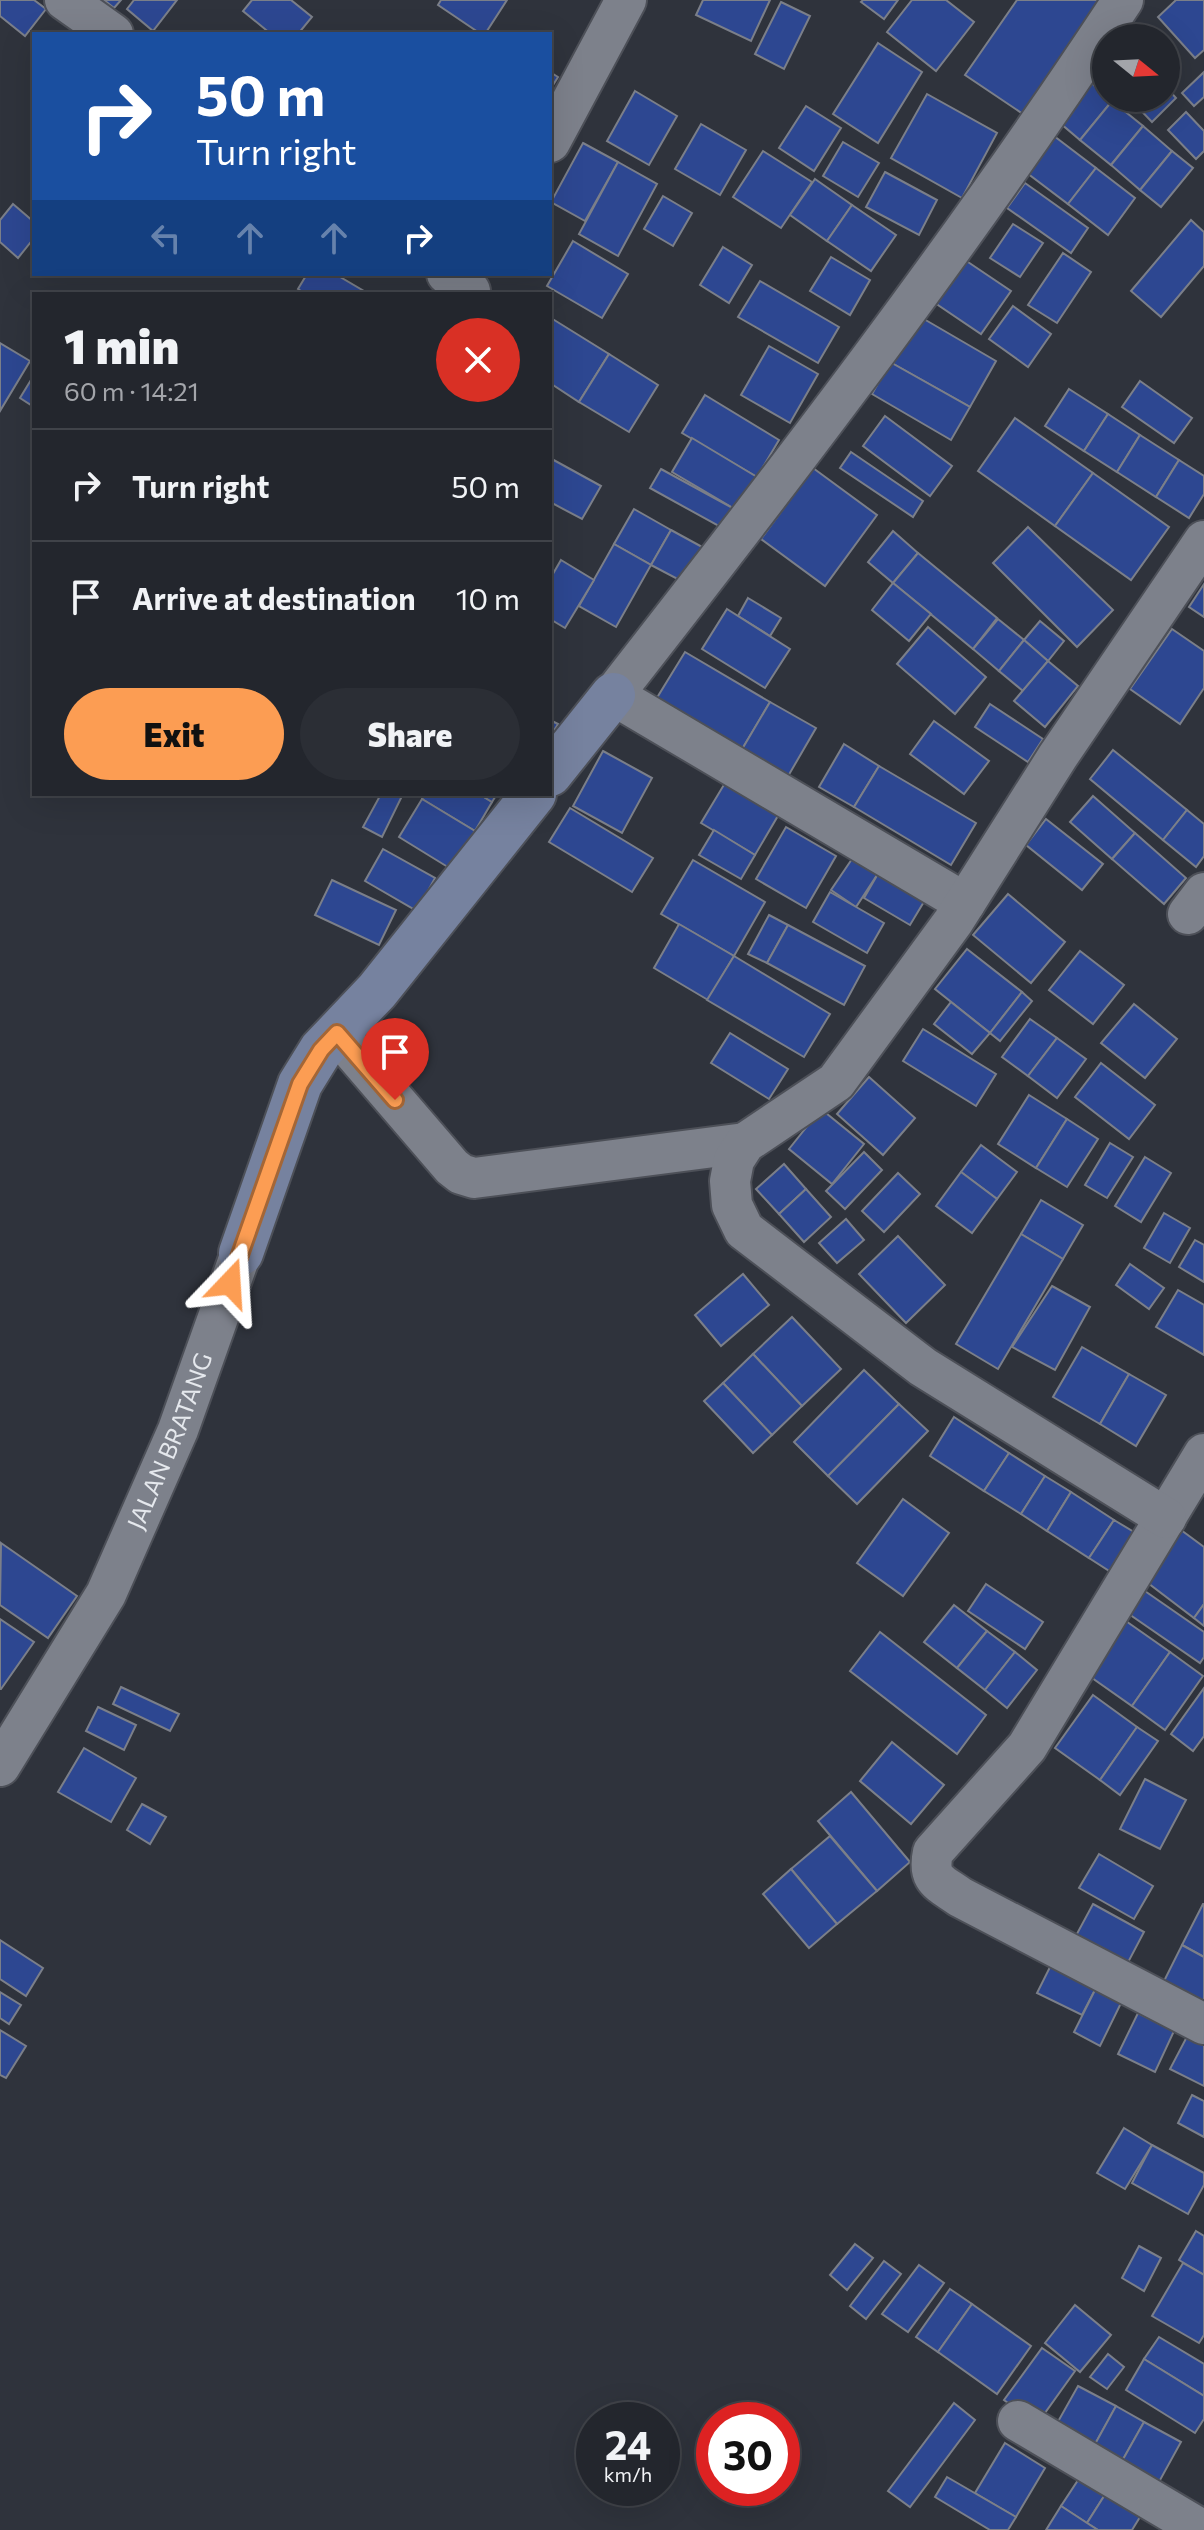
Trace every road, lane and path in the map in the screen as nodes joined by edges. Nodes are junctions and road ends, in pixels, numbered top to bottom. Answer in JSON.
{"nodes":[{"id":1,"x":65,"y":0,"type":"edge"},
{"id":2,"x":626,"y":0,"type":"edge"},
{"id":3,"x":1123,"y":0,"type":"edge"},
{"id":4,"x":110,"y":32,"type":"edge"},
{"id":5,"x":552,"y":138,"type":"edge"},
{"id":6,"x":1204,"y":541,"type":"edge"},
{"id":7,"x":613,"y":695,"type":"junction"},
{"id":8,"x":552,"y":771,"type":"edge"},
{"id":9,"x":532,"y":796,"type":"edge"},
{"id":10,"x":965,"y":903,"type":"junction"},
{"id":11,"x":337,"y":1033,"type":"junction"},
{"id":12,"x":745,"y":1143,"type":"junction"},
{"id":13,"x":241,"y":1253,"type":"joint"},
{"id":14,"x":1204,"y":1454,"type":"edge"},
{"id":15,"x":1166,"y":1518,"type":"junction"},
{"id":16,"x":0,"y":1766,"type":"edge"},
{"id":17,"x":1204,"y":2024,"type":"edge"},
{"id":18,"x":1018,"y":2421,"type":"dead end"},
{"id":19,"x":1202,"y":2530,"type":"edge"}],
"edges":[{"from":1,"to":4,"type":"street"},
{"from":2,"to":5,"type":"street"},
{"from":3,"to":7,"type":"street"},
{"from":6,"to":10,"type":"street"},
{"from":7,"to":8,"type":"street"},
{"from":7,"to":10,"type":"street"},
{"from":9,"to":11,"type":"street","name":"JALAN BRATANG"},
{"from":10,"to":12,"type":"street"},
{"from":11,"to":12,"type":"street"},
{"from":11,"to":13,"type":"street","name":"JALAN BRATANG"},
{"from":12,"to":15,"type":"street"},
{"from":13,"to":16,"type":"street","name":"JALAN BRATANG"},
{"from":14,"to":15,"type":"street"},
{"from":15,"to":17,"type":"street"},
{"from":18,"to":19,"type":"street"}]}
